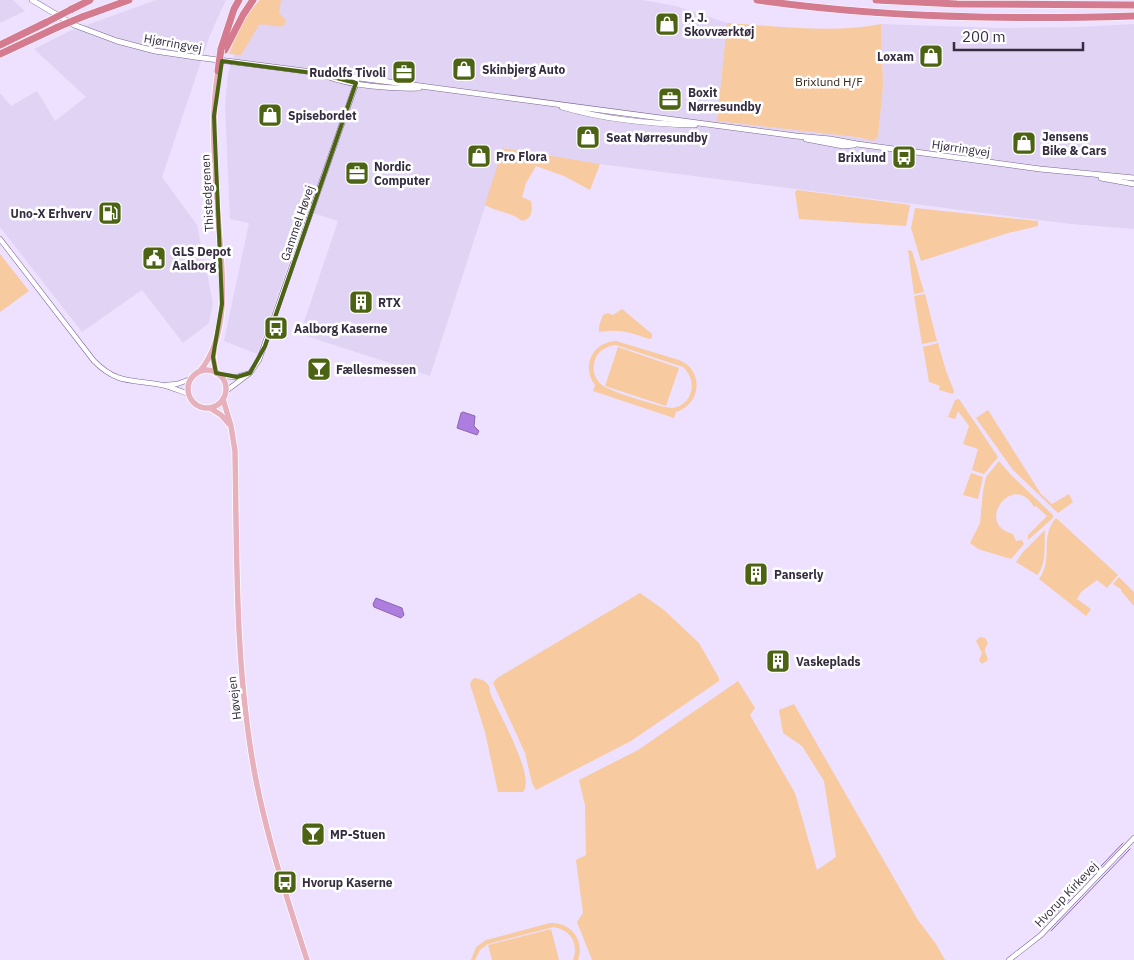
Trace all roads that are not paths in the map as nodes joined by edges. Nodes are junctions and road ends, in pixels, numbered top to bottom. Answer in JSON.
{"nodes":[{"id":1,"x":32,"y":0,"type":"edge"},
{"id":2,"x":90,"y":0,"type":"edge"},
{"id":3,"x":128,"y":0,"type":"edge"},
{"id":4,"x":239,"y":0,"type":"edge"},
{"id":5,"x":253,"y":0,"type":"edge"},
{"id":6,"x":757,"y":0,"type":"edge"},
{"id":7,"x":876,"y":0,"type":"edge"},
{"id":8,"x":1134,"y":5,"type":"edge"},
{"id":9,"x":1134,"y":16,"type":"edge"},
{"id":10,"x":0,"y":45,"type":"edge"},
{"id":11,"x":223,"y":49,"type":"junction"},
{"id":12,"x":0,"y":54,"type":"edge"},
{"id":13,"x":218,"y":73,"type":"joint"},
{"id":14,"x":357,"y":80,"type":"junction"},
{"id":15,"x":1093,"y":176,"type":"junction"},
{"id":16,"x":1134,"y":178,"type":"edge"},
{"id":17,"x":1134,"y":184,"type":"edge"},
{"id":18,"x":0,"y":239,"type":"edge"},
{"id":19,"x":215,"y":342,"type":"junction"},
{"id":20,"x":200,"y":372,"type":"junction"},
{"id":21,"x":250,"y":373,"type":"junction"},
{"id":22,"x":218,"y":374,"type":"junction"},
{"id":23,"x":191,"y":379,"type":"junction"},
{"id":24,"x":162,"y":385,"type":"junction"},
{"id":25,"x":226,"y":390,"type":"junction"},
{"id":26,"x":189,"y":394,"type":"junction"},
{"id":27,"x":223,"y":399,"type":"junction"},
{"id":28,"x":210,"y":408,"type":"junction"},
{"id":29,"x":231,"y":426,"type":"junction"},
{"id":30,"x":1134,"y":838,"type":"edge"},
{"id":31,"x":307,"y":960,"type":"edge"},
{"id":32,"x":1009,"y":960,"type":"edge"}],
"edges":[{"from":1,"to":14,"type":"main road","name":"Hjørringvej"},
{"from":2,"to":10,"type":"highway","bridge":true},
{"from":3,"to":12,"type":"highway","bridge":true},
{"from":4,"to":11,"type":"highway"},
{"from":5,"to":11,"type":"highway"},
{"from":6,"to":9,"type":"highway"},
{"from":7,"to":8,"type":"highway"},
{"from":11,"to":13,"type":"highway","bridge":true},
{"from":13,"to":19,"type":"main road","name":"Thistedgrenen"},
{"from":14,"to":15,"type":"main road","name":"Hjørringvej"},
{"from":14,"to":21,"type":"street","name":"Gammel Høvej"},
{"from":15,"to":16,"type":"main road","name":"Hjørringvej"},
{"from":15,"to":17,"type":"main road","name":"Hjørringvej"},
{"from":18,"to":24,"type":"street"},
{"from":19,"to":20,"type":"main road","name":"Thistedgrenen"},
{"from":19,"to":22,"type":"main road","name":"Thistedgrenen"},
{"from":20,"to":22,"type":"main road"},
{"from":20,"to":23,"type":"main road"},
{"from":21,"to":22,"type":"street"},
{"from":21,"to":25,"type":"street","name":"Gammel Høvej"},
{"from":22,"to":25,"type":"main road"},
{"from":23,"to":24,"type":"street"},
{"from":23,"to":26,"type":"main road"},
{"from":24,"to":26,"type":"street"},
{"from":25,"to":27,"type":"main road"},
{"from":26,"to":28,"type":"main road"},
{"from":27,"to":28,"type":"main road"},
{"from":27,"to":29,"type":"main road","name":"Høvejen"},
{"from":28,"to":29,"type":"main road"},
{"from":29,"to":31,"type":"main road","name":"Høvejen"},
{"from":30,"to":32,"type":"street","name":"Hvorup Kirkevej"}]}
